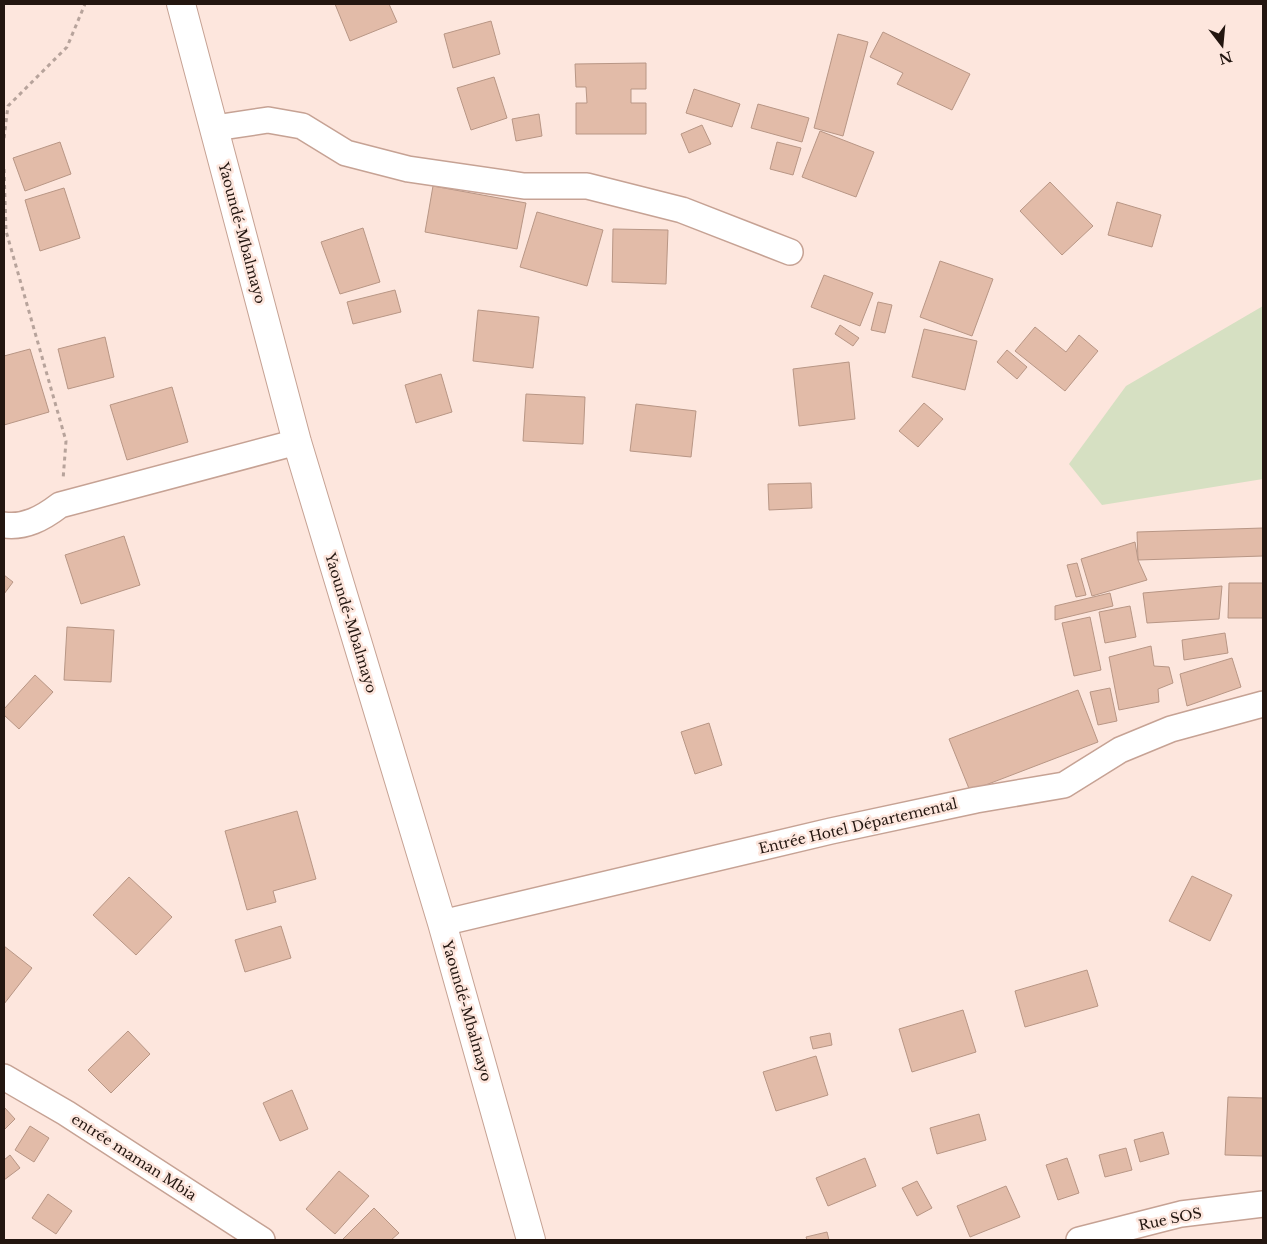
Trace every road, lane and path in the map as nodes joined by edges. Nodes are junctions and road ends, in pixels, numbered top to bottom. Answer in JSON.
{"nodes":[{"id":1,"x":85,"y":4,"type":"edge"},
{"id":2,"x":181,"y":4,"type":"edge"},
{"id":3,"x":215,"y":128,"type":"junction"},
{"id":4,"x":4,"y":138,"type":"edge"},
{"id":5,"x":4,"y":169,"type":"edge"},
{"id":6,"x":790,"y":252,"type":"dead end"},
{"id":7,"x":297,"y":442,"type":"junction"},
{"id":8,"x":60,"y":505,"type":"junction"},
{"id":9,"x":4,"y":525,"type":"edge"},
{"id":10,"x":1263,"y":704,"type":"edge"},
{"id":11,"x":442,"y":923,"type":"junction"},
{"id":12,"x":4,"y":1077,"type":"edge"},
{"id":13,"x":1263,"y":1204,"type":"edge"},
{"id":14,"x":262,"y":1240,"type":"edge"},
{"id":15,"x":531,"y":1240,"type":"edge"},
{"id":16,"x":1079,"y":1240,"type":"edge"}],
"edges":[{"from":1,"to":4,"type":"path"},
{"from":2,"to":3,"type":"highway","name":"Yaoundé-Mbalmayo"},
{"from":3,"to":6,"type":"street"},
{"from":3,"to":7,"type":"highway","name":"Yaoundé-Mbalmayo"},
{"from":5,"to":8,"type":"path"},
{"from":7,"to":8,"type":"street"},
{"from":7,"to":11,"type":"highway","name":"Yaoundé-Mbalmayo"},
{"from":8,"to":9,"type":"street"},
{"from":10,"to":11,"type":"street","name":"Entrée Hotel Départemental"},
{"from":11,"to":15,"type":"highway","name":"Yaoundé-Mbalmayo"},
{"from":12,"to":14,"type":"street","name":"entrée maman Mbia"},
{"from":13,"to":16,"type":"street","name":"Rue SOS"}]}
